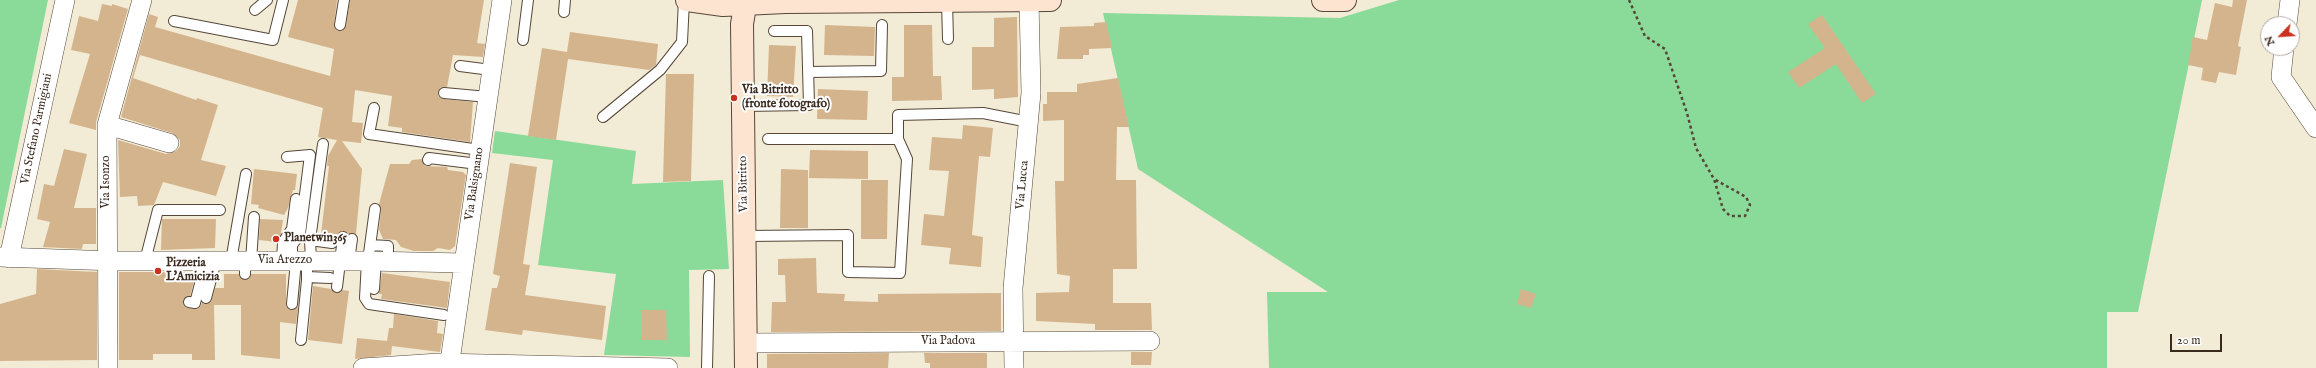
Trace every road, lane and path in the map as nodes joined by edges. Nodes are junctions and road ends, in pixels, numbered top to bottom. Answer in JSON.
{"nodes":[{"id":1,"x":65,"y":0,"type":"edge"},
{"id":2,"x":142,"y":0,"type":"edge"},
{"id":3,"x":267,"y":0,"type":"edge"},
{"id":4,"x":283,"y":0,"type":"edge"},
{"id":5,"x":344,"y":0,"type":"edge"},
{"id":6,"x":502,"y":0,"type":"edge"},
{"id":7,"x":528,"y":0,"type":"edge"},
{"id":8,"x":565,"y":0,"type":"edge"},
{"id":9,"x":685,"y":0,"type":"edge"},
{"id":10,"x":1323,"y":0,"type":"edge"},
{"id":11,"x":1345,"y":0,"type":"edge"},
{"id":12,"x":1629,"y":0,"type":"edge"},
{"id":13,"x":2290,"y":0,"type":"edge"},
{"id":14,"x":835,"y":1,"type":"edge"},
{"id":15,"x":961,"y":1,"type":"edge"},
{"id":16,"x":1040,"y":1,"type":"edge"},
{"id":17,"x":743,"y":2,"type":"edge"},
{"id":18,"x":256,"y":10,"type":"dead end"},
{"id":19,"x":564,"y":12,"type":"dead end"},
{"id":20,"x":2288,"y":16,"type":"edge"},
{"id":21,"x":174,"y":21,"type":"dead end"},
{"id":22,"x":340,"y":25,"type":"dead end"},
{"id":23,"x":882,"y":25,"type":"dead end"},
{"id":24,"x":774,"y":31,"type":"dead end"},
{"id":25,"x":948,"y":39,"type":"dead end"},
{"id":26,"x":523,"y":40,"type":"dead end"},
{"id":27,"x":2283,"y":56,"type":"edge"},
{"id":28,"x":460,"y":66,"type":"dead end"},
{"id":29,"x":491,"y":70,"type":"junction"},
{"id":30,"x":808,"y":72,"type":"junction"},
{"id":31,"x":444,"y":92,"type":"dead end"},
{"id":32,"x":488,"y":97,"type":"junction"},
{"id":33,"x":743,"y":106,"type":"junction"},
{"id":34,"x":374,"y":108,"type":"dead end"},
{"id":35,"x":602,"y":117,"type":"dead end"},
{"id":36,"x":1029,"y":122,"type":"junction"},
{"id":37,"x":106,"y":125,"type":"junction"},
{"id":38,"x":2316,"y":128,"type":"edge"},
{"id":39,"x":768,"y":139,"type":"dead end"},
{"id":40,"x":898,"y":139,"type":"junction"},
{"id":41,"x":169,"y":143,"type":"dead end"},
{"id":42,"x":323,"y":144,"type":"dead end"},
{"id":43,"x":287,"y":157,"type":"dead end"},
{"id":44,"x":479,"y":157,"type":"junction"},
{"id":45,"x":428,"y":160,"type":"dead end"},
{"id":46,"x":246,"y":174,"type":"dead end"},
{"id":47,"x":1714,"y":179,"type":"junction"},
{"id":48,"x":296,"y":200,"type":"dead end"},
{"id":49,"x":375,"y":209,"type":"dead end"},
{"id":50,"x":220,"y":210,"type":"dead end"},
{"id":51,"x":254,"y":217,"type":"dead end"},
{"id":52,"x":744,"y":236,"type":"junction"},
{"id":53,"x":348,"y":238,"type":"dead end"},
{"id":54,"x":310,"y":240,"type":"junction"},
{"id":55,"x":332,"y":243,"type":"dead end"},
{"id":56,"x":5,"y":258,"type":"edge"},
{"id":57,"x":366,"y":259,"type":"junction"},
{"id":58,"x":107,"y":260,"type":"junction"},
{"id":59,"x":145,"y":261,"type":"junction"},
{"id":60,"x":232,"y":263,"type":"junction"},
{"id":61,"x":464,"y":263,"type":"junction"},
{"id":62,"x":299,"y":264,"type":"junction"},
{"id":63,"x":709,"y":276,"type":"dead end"},
{"id":64,"x":330,"y":278,"type":"dead end"},
{"id":65,"x":337,"y":287,"type":"dead end"},
{"id":66,"x":374,"y":289,"type":"dead end"},
{"id":67,"x":206,"y":298,"type":"dead end"},
{"id":68,"x":189,"y":302,"type":"dead end"},
{"id":69,"x":292,"y":304,"type":"dead end"},
{"id":70,"x":444,"y":315,"type":"dead end"},
{"id":71,"x":301,"y":340,"type":"dead end"},
{"id":72,"x":1013,"y":341,"type":"junction"},
{"id":73,"x":1150,"y":341,"type":"dead end"},
{"id":74,"x":746,"y":343,"type":"junction"},
{"id":75,"x":449,"y":365,"type":"edge"},
{"id":76,"x":108,"y":368,"type":"edge"},
{"id":77,"x":363,"y":368,"type":"edge"},
{"id":78,"x":668,"y":368,"type":"edge"},
{"id":79,"x":707,"y":368,"type":"edge"},
{"id":80,"x":746,"y":368,"type":"edge"},
{"id":81,"x":1014,"y":368,"type":"edge"}],
"edges":[{"from":1,"to":56,"type":"street","name":"Via Stefano Parmigiani"},
{"from":2,"to":37,"type":"street","name":"Via Isonzo"},
{"from":3,"to":18,"type":"lane"},
{"from":4,"to":21,"type":"lane"},
{"from":5,"to":22,"type":"lane"},
{"from":6,"to":29,"type":"street","name":"Via Balsignano"},
{"from":7,"to":26,"type":"lane"},
{"from":8,"to":19,"type":"lane"},
{"from":9,"to":17,"type":"street"},
{"from":9,"to":35,"type":"lane"},
{"from":10,"to":11,"type":"street"},
{"from":12,"to":47,"type":"path"},
{"from":13,"to":20,"type":"street"},
{"from":14,"to":15,"type":"street"},
{"from":14,"to":17,"type":"street"},
{"from":15,"to":16,"type":"street"},
{"from":15,"to":25,"type":"lane"},
{"from":16,"to":36,"type":"street","name":"Via Lucca"},
{"from":17,"to":33,"type":"street","name":"Via Bitritto"},
{"from":23,"to":30,"type":"lane"},
{"from":24,"to":30,"type":"lane"},
{"from":27,"to":38,"type":"street"},
{"from":28,"to":29,"type":"lane"},
{"from":29,"to":32,"type":"street","name":"Via Balsignano"},
{"from":30,"to":33,"type":"lane"},
{"from":31,"to":32,"type":"lane"},
{"from":32,"to":44,"type":"street","name":"Via Balsignano"},
{"from":33,"to":52,"type":"street","name":"Via Bitritto"},
{"from":34,"to":44,"type":"lane"},
{"from":36,"to":40,"type":"lane"},
{"from":36,"to":72,"type":"street","name":"Via Lucca"},
{"from":37,"to":41,"type":"street"},
{"from":37,"to":58,"type":"street","name":"Via Isonzo"},
{"from":39,"to":40,"type":"lane"},
{"from":40,"to":52,"type":"lane"},
{"from":42,"to":54,"type":"lane"},
{"from":43,"to":62,"type":"lane"},
{"from":44,"to":45,"type":"lane"},
{"from":44,"to":61,"type":"street","name":"Via Balsignano"},
{"from":46,"to":60,"type":"lane"},
{"from":47,"to":47,"type":"path"},
{"from":48,"to":62,"type":"lane"},
{"from":49,"to":57,"type":"lane"},
{"from":50,"to":59,"type":"lane"},
{"from":51,"to":60,"type":"lane"},
{"from":52,"to":74,"type":"street","name":"Via Bitritto"},
{"from":53,"to":57,"type":"lane"},
{"from":54,"to":55,"type":"lane"},
{"from":54,"to":62,"type":"lane"},
{"from":56,"to":58,"type":"street","name":"Via Arezzo"},
{"from":57,"to":61,"type":"street","name":"Via Arezzo"},
{"from":57,"to":62,"type":"street","name":"Via Arezzo"},
{"from":57,"to":65,"type":"lane"},
{"from":57,"to":66,"type":"lane"},
{"from":57,"to":70,"type":"lane"},
{"from":58,"to":59,"type":"street","name":"Via Arezzo"},
{"from":58,"to":76,"type":"street","name":"Via Isonzo"},
{"from":59,"to":60,"type":"street","name":"Via Arezzo"},
{"from":60,"to":62,"type":"street","name":"Via Arezzo"},
{"from":60,"to":67,"type":"lane"},
{"from":60,"to":68,"type":"lane"},
{"from":61,"to":75,"type":"street","name":"Via Balsignano"},
{"from":62,"to":64,"type":"lane"},
{"from":62,"to":69,"type":"lane"},
{"from":62,"to":71,"type":"lane"},
{"from":63,"to":79,"type":"lane"},
{"from":72,"to":73,"type":"street","name":"Via Padova"},
{"from":72,"to":74,"type":"street","name":"Via Padova"},
{"from":72,"to":81,"type":"street","name":"Via Lucca"},
{"from":74,"to":80,"type":"street","name":"Via Bitritto"},
{"from":75,"to":77,"type":"street"},
{"from":75,"to":78,"type":"street"}]}
